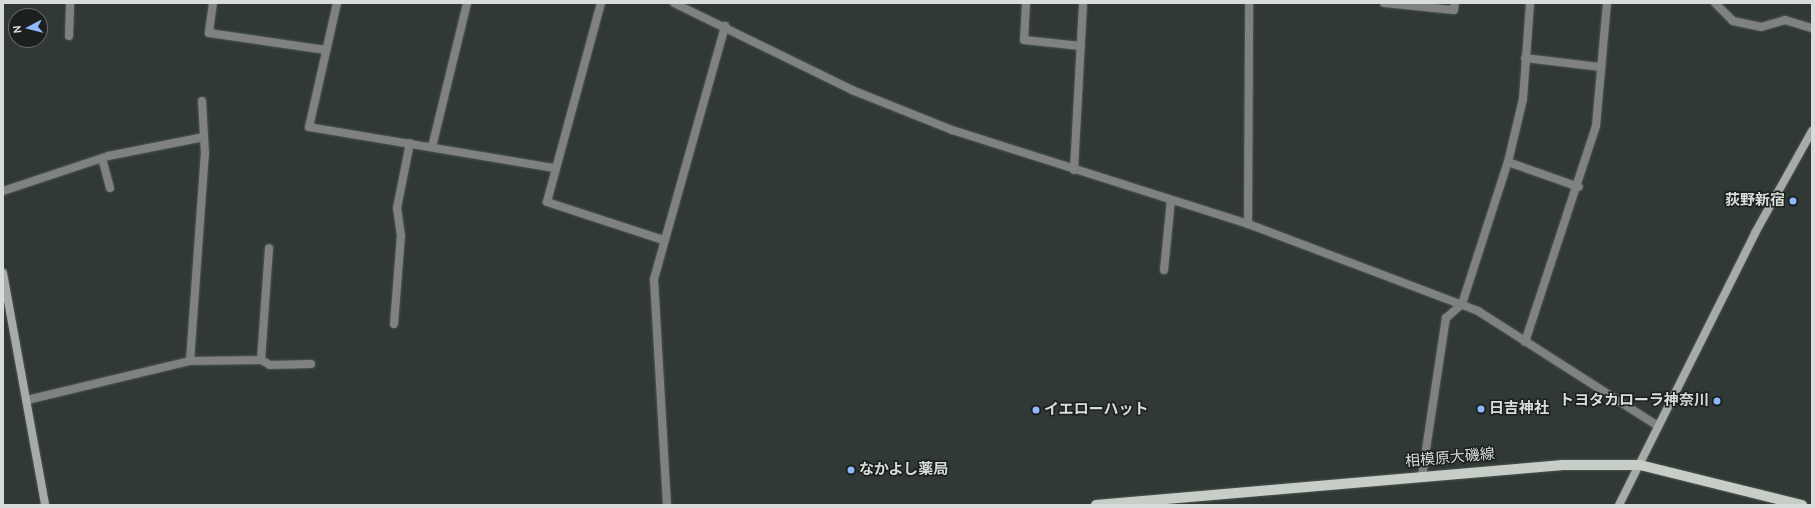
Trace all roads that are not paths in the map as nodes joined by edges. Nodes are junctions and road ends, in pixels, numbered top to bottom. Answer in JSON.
{"nodes":[{"id":1,"x":70,"y":3,"type":"edge"},
{"id":2,"x":213,"y":3,"type":"edge"},
{"id":3,"x":337,"y":3,"type":"edge"},
{"id":4,"x":467,"y":3,"type":"edge"},
{"id":5,"x":601,"y":3,"type":"edge"},
{"id":6,"x":674,"y":3,"type":"edge"},
{"id":7,"x":1026,"y":3,"type":"edge"},
{"id":8,"x":1083,"y":3,"type":"edge"},
{"id":9,"x":1249,"y":3,"type":"edge"},
{"id":10,"x":1384,"y":3,"type":"edge"},
{"id":11,"x":1455,"y":3,"type":"edge"},
{"id":12,"x":1530,"y":3,"type":"edge"},
{"id":13,"x":1607,"y":3,"type":"edge"},
{"id":14,"x":1715,"y":3,"type":"edge"},
{"id":15,"x":725,"y":26,"type":"junction"},
{"id":16,"x":1812,"y":28,"type":"edge"},
{"id":17,"x":69,"y":36,"type":"dead end"},
{"id":18,"x":1081,"y":46,"type":"junction"},
{"id":19,"x":326,"y":50,"type":"junction"},
{"id":20,"x":1525,"y":58,"type":"junction"},
{"id":21,"x":1601,"y":67,"type":"junction"},
{"id":22,"x":202,"y":101,"type":"dead end"},
{"id":23,"x":1812,"y":131,"type":"edge"},
{"id":24,"x":204,"y":137,"type":"junction"},
{"id":25,"x":410,"y":143,"type":"junction"},
{"id":26,"x":432,"y":147,"type":"junction"},
{"id":27,"x":102,"y":158,"type":"junction"},
{"id":28,"x":1508,"y":162,"type":"junction"},
{"id":29,"x":554,"y":168,"type":"junction"},
{"id":30,"x":1074,"y":170,"type":"junction"},
{"id":31,"x":1579,"y":187,"type":"junction"},
{"id":32,"x":110,"y":188,"type":"dead end"},
{"id":33,"x":3,"y":190,"type":"edge"},
{"id":34,"x":1171,"y":200,"type":"junction"},
{"id":35,"x":1248,"y":224,"type":"junction"},
{"id":36,"x":663,"y":240,"type":"junction"},
{"id":37,"x":269,"y":248,"type":"dead end"},
{"id":38,"x":1164,"y":270,"type":"dead end"},
{"id":39,"x":3,"y":273,"type":"edge"},
{"id":40,"x":1462,"y":304,"type":"junction"},
{"id":41,"x":394,"y":324,"type":"dead end"},
{"id":42,"x":1525,"y":342,"type":"junction"},
{"id":43,"x":260,"y":360,"type":"junction"},
{"id":44,"x":190,"y":361,"type":"junction"},
{"id":45,"x":311,"y":364,"type":"dead end"},
{"id":46,"x":27,"y":400,"type":"junction"},
{"id":47,"x":1658,"y":426,"type":"junction"},
{"id":48,"x":1640,"y":465,"type":"junction"},
{"id":49,"x":1422,"y":476,"type":"junction"},
{"id":50,"x":44,"y":505,"type":"edge"},
{"id":51,"x":667,"y":505,"type":"edge"},
{"id":52,"x":1096,"y":505,"type":"edge"},
{"id":53,"x":1619,"y":505,"type":"edge"},
{"id":54,"x":1802,"y":505,"type":"edge"}],
"edges":[{"from":1,"to":17,"type":"street"},
{"from":2,"to":19,"type":"street"},
{"from":3,"to":19,"type":"street"},
{"from":4,"to":26,"type":"street"},
{"from":5,"to":29,"type":"street"},
{"from":6,"to":15,"type":"street"},
{"from":7,"to":18,"type":"street"},
{"from":8,"to":18,"type":"street"},
{"from":9,"to":35,"type":"street"},
{"from":10,"to":11,"type":"street"},
{"from":12,"to":20,"type":"street"},
{"from":13,"to":21,"type":"street"},
{"from":14,"to":16,"type":"street"},
{"from":15,"to":30,"type":"street"},
{"from":15,"to":36,"type":"street"},
{"from":18,"to":30,"type":"street"},
{"from":19,"to":25,"type":"street"},
{"from":20,"to":21,"type":"street"},
{"from":20,"to":28,"type":"street"},
{"from":21,"to":31,"type":"street"},
{"from":22,"to":24,"type":"street"},
{"from":23,"to":47,"type":"street"},
{"from":24,"to":27,"type":"street"},
{"from":24,"to":44,"type":"street"},
{"from":25,"to":26,"type":"street"},
{"from":25,"to":41,"type":"street"},
{"from":26,"to":29,"type":"street"},
{"from":27,"to":32,"type":"street"},
{"from":27,"to":33,"type":"street"},
{"from":28,"to":31,"type":"street"},
{"from":28,"to":40,"type":"street"},
{"from":29,"to":36,"type":"street"},
{"from":30,"to":34,"type":"street"},
{"from":31,"to":42,"type":"street"},
{"from":34,"to":35,"type":"street"},
{"from":34,"to":38,"type":"street"},
{"from":35,"to":40,"type":"street"},
{"from":36,"to":51,"type":"street"},
{"from":37,"to":43,"type":"street"},
{"from":39,"to":46,"type":"street"},
{"from":40,"to":42,"type":"street"},
{"from":40,"to":49,"type":"street"},
{"from":42,"to":47,"type":"street"},
{"from":43,"to":44,"type":"street"},
{"from":43,"to":45,"type":"street"},
{"from":44,"to":46,"type":"street"},
{"from":46,"to":50,"type":"street"},
{"from":47,"to":48,"type":"street"},
{"from":48,"to":49,"type":"main road","name":"相模原大磯線"},
{"from":48,"to":53,"type":"street"},
{"from":48,"to":54,"type":"main road","name":"相模原大磯線"},
{"from":49,"to":52,"type":"main road","name":"相模原大磯線"}]}
